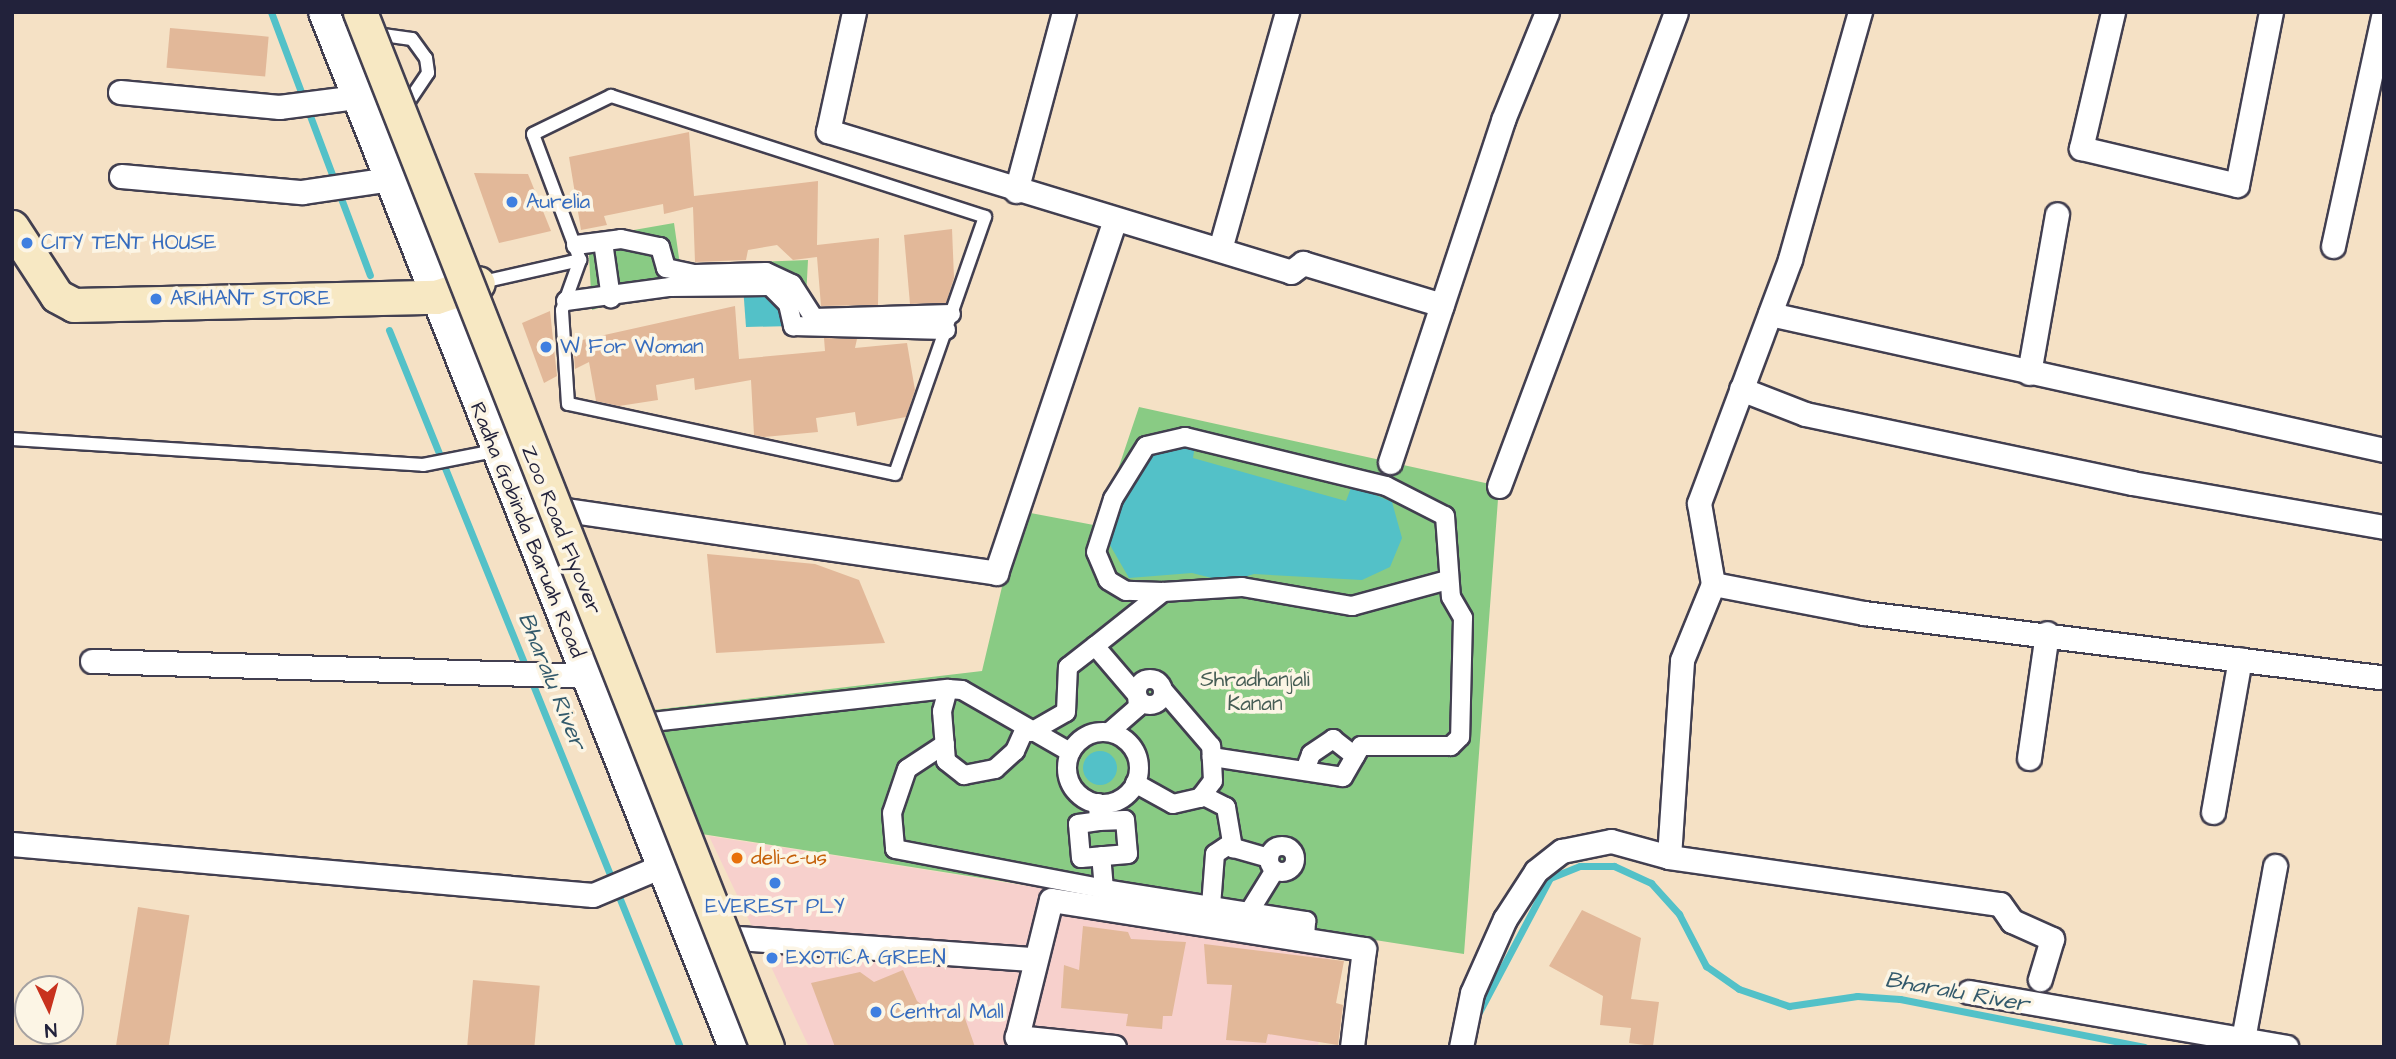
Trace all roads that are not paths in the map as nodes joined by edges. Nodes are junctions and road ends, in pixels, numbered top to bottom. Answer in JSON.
{"nodes":[{"id":1,"x":324,"y":12,"type":"edge"},
{"id":2,"x":342,"y":12,"type":"edge"},
{"id":3,"x":360,"y":12,"type":"edge"},
{"id":4,"x":854,"y":12,"type":"edge"},
{"id":5,"x":1064,"y":12,"type":"edge"},
{"id":6,"x":1287,"y":12,"type":"edge"},
{"id":7,"x":1547,"y":12,"type":"edge"},
{"id":8,"x":1676,"y":12,"type":"edge"},
{"id":9,"x":1860,"y":12,"type":"edge"},
{"id":10,"x":2113,"y":12,"type":"edge"},
{"id":11,"x":2271,"y":12,"type":"edge"},
{"id":12,"x":2384,"y":13,"type":"edge"},
{"id":13,"x":379,"y":24,"type":"edge"},
{"id":14,"x":120,"y":92,"type":"dead end"},
{"id":15,"x":357,"y":97,"type":"junction"},
{"id":16,"x":121,"y":176,"type":"dead end"},
{"id":17,"x":390,"y":180,"type":"junction"},
{"id":18,"x":1016,"y":191,"type":"junction"},
{"id":19,"x":2057,"y":214,"type":"dead end"},
{"id":20,"x":1115,"y":220,"type":"junction"},
{"id":21,"x":12,"y":227,"type":"edge"},
{"id":22,"x":603,"y":242,"type":"junction"},
{"id":23,"x":2333,"y":246,"type":"dead end"},
{"id":24,"x":1220,"y":249,"type":"junction"},
{"id":25,"x":578,"y":253,"type":"junction"},
{"id":26,"x":478,"y":283,"type":"junction"},
{"id":27,"x":436,"y":297,"type":"junction"},
{"id":28,"x":611,"y":298,"type":"junction"},
{"id":29,"x":566,"y":302,"type":"junction"},
{"id":30,"x":1442,"y":305,"type":"junction"},
{"id":31,"x":1770,"y":314,"type":"junction"},
{"id":32,"x":949,"y":322,"type":"junction"},
{"id":33,"x":2029,"y":373,"type":"junction"},
{"id":34,"x":1741,"y":389,"type":"junction"},
{"id":35,"x":12,"y":439,"type":"edge"},
{"id":36,"x":2384,"y":450,"type":"edge"},
{"id":37,"x":494,"y":451,"type":"junction"},
{"id":38,"x":1390,"y":462,"type":"dead end"},
{"id":39,"x":1499,"y":486,"type":"dead end"},
{"id":40,"x":566,"y":510,"type":"junction"},
{"id":41,"x":2384,"y":527,"type":"edge"},
{"id":42,"x":1448,"y":580,"type":"junction"},
{"id":43,"x":1713,"y":584,"type":"junction"},
{"id":44,"x":1163,"y":592,"type":"junction"},
{"id":45,"x":2047,"y":633,"type":"junction"},
{"id":46,"x":1095,"y":646,"type":"junction"},
{"id":47,"x":2240,"y":659,"type":"junction"},
{"id":48,"x":92,"y":661,"type":"dead end"},
{"id":49,"x":585,"y":676,"type":"junction"},
{"id":50,"x":2379,"y":677,"type":"dead end"},
{"id":51,"x":948,"y":689,"type":"junction"},
{"id":52,"x":1142,"y":702,"type":"junction"},
{"id":53,"x":652,"y":723,"type":"junction"},
{"id":54,"x":1028,"y":730,"type":"junction"},
{"id":55,"x":1109,"y":733,"type":"junction"},
{"id":56,"x":944,"y":744,"type":"junction"},
{"id":57,"x":1070,"y":752,"type":"junction"},
{"id":58,"x":1355,"y":756,"type":"junction"},
{"id":59,"x":1212,"y":757,"type":"junction"},
{"id":60,"x":2029,"y":758,"type":"dead end"},
{"id":61,"x":1305,"y":770,"type":"junction"},
{"id":62,"x":1135,"y":783,"type":"junction"},
{"id":63,"x":1202,"y":794,"type":"junction"},
{"id":64,"x":1098,"y":812,"type":"junction"},
{"id":65,"x":2213,"y":812,"type":"dead end"},
{"id":66,"x":12,"y":844,"type":"edge"},
{"id":67,"x":1233,"y":848,"type":"junction"},
{"id":68,"x":1101,"y":856,"type":"junction"},
{"id":69,"x":1669,"y":857,"type":"junction"},
{"id":70,"x":662,"y":866,"type":"junction"},
{"id":71,"x":2275,"y":866,"type":"dead end"},
{"id":72,"x":1104,"y":889,"type":"junction"},
{"id":73,"x":1211,"y":906,"type":"junction"},
{"id":74,"x":1249,"y":912,"type":"junction"},
{"id":75,"x":739,"y":938,"type":"junction"},
{"id":76,"x":1305,"y":940,"type":"junction"},
{"id":77,"x":1033,"y":959,"type":"junction"},
{"id":78,"x":2040,"y":979,"type":"dead end"},
{"id":79,"x":1969,"y":992,"type":"dead end"},
{"id":80,"x":2243,"y":1039,"type":"junction"},
{"id":81,"x":734,"y":1047,"type":"edge"},
{"id":82,"x":750,"y":1047,"type":"edge"},
{"id":83,"x":768,"y":1047,"type":"edge"},
{"id":84,"x":783,"y":1047,"type":"edge"},
{"id":85,"x":1114,"y":1047,"type":"edge"},
{"id":86,"x":1352,"y":1047,"type":"edge"},
{"id":87,"x":1461,"y":1047,"type":"edge"},
{"id":88,"x":2287,"y":1047,"type":"edge"}],
"edges":[{"from":1,"to":15,"type":"street","name":"Radha Gobinda Baruah Road"},
{"from":2,"to":82,"type":"main road","name":"Zoo Road Flyover"},
{"from":3,"to":83,"type":"main road","name":"Zoo Road Flyover","bridge":true},
{"from":4,"to":18,"type":"street"},
{"from":5,"to":18,"type":"street"},
{"from":6,"to":24,"type":"street"},
{"from":7,"to":30,"type":"street"},
{"from":8,"to":39,"type":"street"},
{"from":9,"to":31,"type":"street"},
{"from":10,"to":11,"type":"street"},
{"from":12,"to":23,"type":"street"},
{"from":13,"to":26,"type":"street","name":"Radha Gobinda Baruah Road"},
{"from":14,"to":15,"type":"street"},
{"from":15,"to":17,"type":"street","name":"Radha Gobinda Baruah Road"},
{"from":16,"to":17,"type":"street"},
{"from":17,"to":27,"type":"street","name":"Radha Gobinda Baruah Road"},
{"from":18,"to":20,"type":"street"},
{"from":19,"to":33,"type":"street"},
{"from":20,"to":24,"type":"street"},
{"from":20,"to":40,"type":"street"},
{"from":21,"to":27,"type":"main road"},
{"from":22,"to":25,"type":"street"},
{"from":22,"to":28,"type":"street"},
{"from":22,"to":32,"type":"street"},
{"from":24,"to":30,"type":"street"},
{"from":25,"to":26,"type":"lane"},
{"from":25,"to":29,"type":"lane"},
{"from":25,"to":32,"type":"lane"},
{"from":26,"to":27,"type":"main road"},
{"from":26,"to":40,"type":"street","name":"Radha Gobinda Baruah Road"},
{"from":27,"to":37,"type":"street","name":"Radha Gobinda Baruah Road"},
{"from":28,"to":29,"type":"street"},
{"from":28,"to":32,"type":"street"},
{"from":29,"to":32,"type":"lane"},
{"from":30,"to":38,"type":"street"},
{"from":31,"to":33,"type":"street"},
{"from":31,"to":34,"type":"street"},
{"from":33,"to":36,"type":"street"},
{"from":34,"to":41,"type":"street"},
{"from":34,"to":43,"type":"street"},
{"from":35,"to":37,"type":"lane"},
{"from":37,"to":49,"type":"street","name":"Radha Gobinda Baruah Road"},
{"from":40,"to":53,"type":"street","name":"Radha Gobinda Baruah Road"},
{"from":42,"to":44,"type":"street"},
{"from":42,"to":44,"type":"street"},
{"from":42,"to":58,"type":"street"},
{"from":43,"to":45,"type":"street"},
{"from":43,"to":69,"type":"street"},
{"from":44,"to":46,"type":"street"},
{"from":45,"to":47,"type":"street"},
{"from":45,"to":60,"type":"street"},
{"from":46,"to":52,"type":"street"},
{"from":46,"to":54,"type":"street"},
{"from":47,"to":50,"type":"street"},
{"from":47,"to":65,"type":"street"},
{"from":48,"to":49,"type":"street"},
{"from":49,"to":70,"type":"street","name":"Radha Gobinda Baruah Road"},
{"from":51,"to":53,"type":"street"},
{"from":51,"to":54,"type":"street"},
{"from":51,"to":56,"type":"street"},
{"from":52,"to":55,"type":"street"},
{"from":52,"to":59,"type":"street"},
{"from":53,"to":75,"type":"street","name":"Radha Gobinda Baruah Road"},
{"from":54,"to":56,"type":"street"},
{"from":54,"to":57,"type":"street"},
{"from":55,"to":57,"type":"street"},
{"from":55,"to":62,"type":"street"},
{"from":56,"to":72,"type":"street"},
{"from":57,"to":64,"type":"street"},
{"from":58,"to":61,"type":"street"},
{"from":58,"to":61,"type":"street"},
{"from":59,"to":61,"type":"street"},
{"from":59,"to":63,"type":"street"},
{"from":62,"to":63,"type":"street"},
{"from":62,"to":64,"type":"street"},
{"from":63,"to":67,"type":"street"},
{"from":64,"to":68,"type":"street"},
{"from":64,"to":68,"type":"street"},
{"from":66,"to":70,"type":"street"},
{"from":67,"to":73,"type":"street"},
{"from":67,"to":74,"type":"street"},
{"from":68,"to":72,"type":"street"},
{"from":69,"to":78,"type":"street"},
{"from":69,"to":87,"type":"street"},
{"from":70,"to":81,"type":"street","name":"Radha Gobinda Baruah Road"},
{"from":71,"to":80,"type":"street"},
{"from":72,"to":73,"type":"street"},
{"from":73,"to":74,"type":"street"},
{"from":74,"to":76,"type":"street"},
{"from":75,"to":77,"type":"street"},
{"from":75,"to":84,"type":"street","name":"Radha Gobinda Baruah Road"},
{"from":76,"to":77,"type":"street"},
{"from":76,"to":86,"type":"street"},
{"from":77,"to":85,"type":"street"},
{"from":79,"to":80,"type":"street"},
{"from":80,"to":88,"type":"street"}]}
